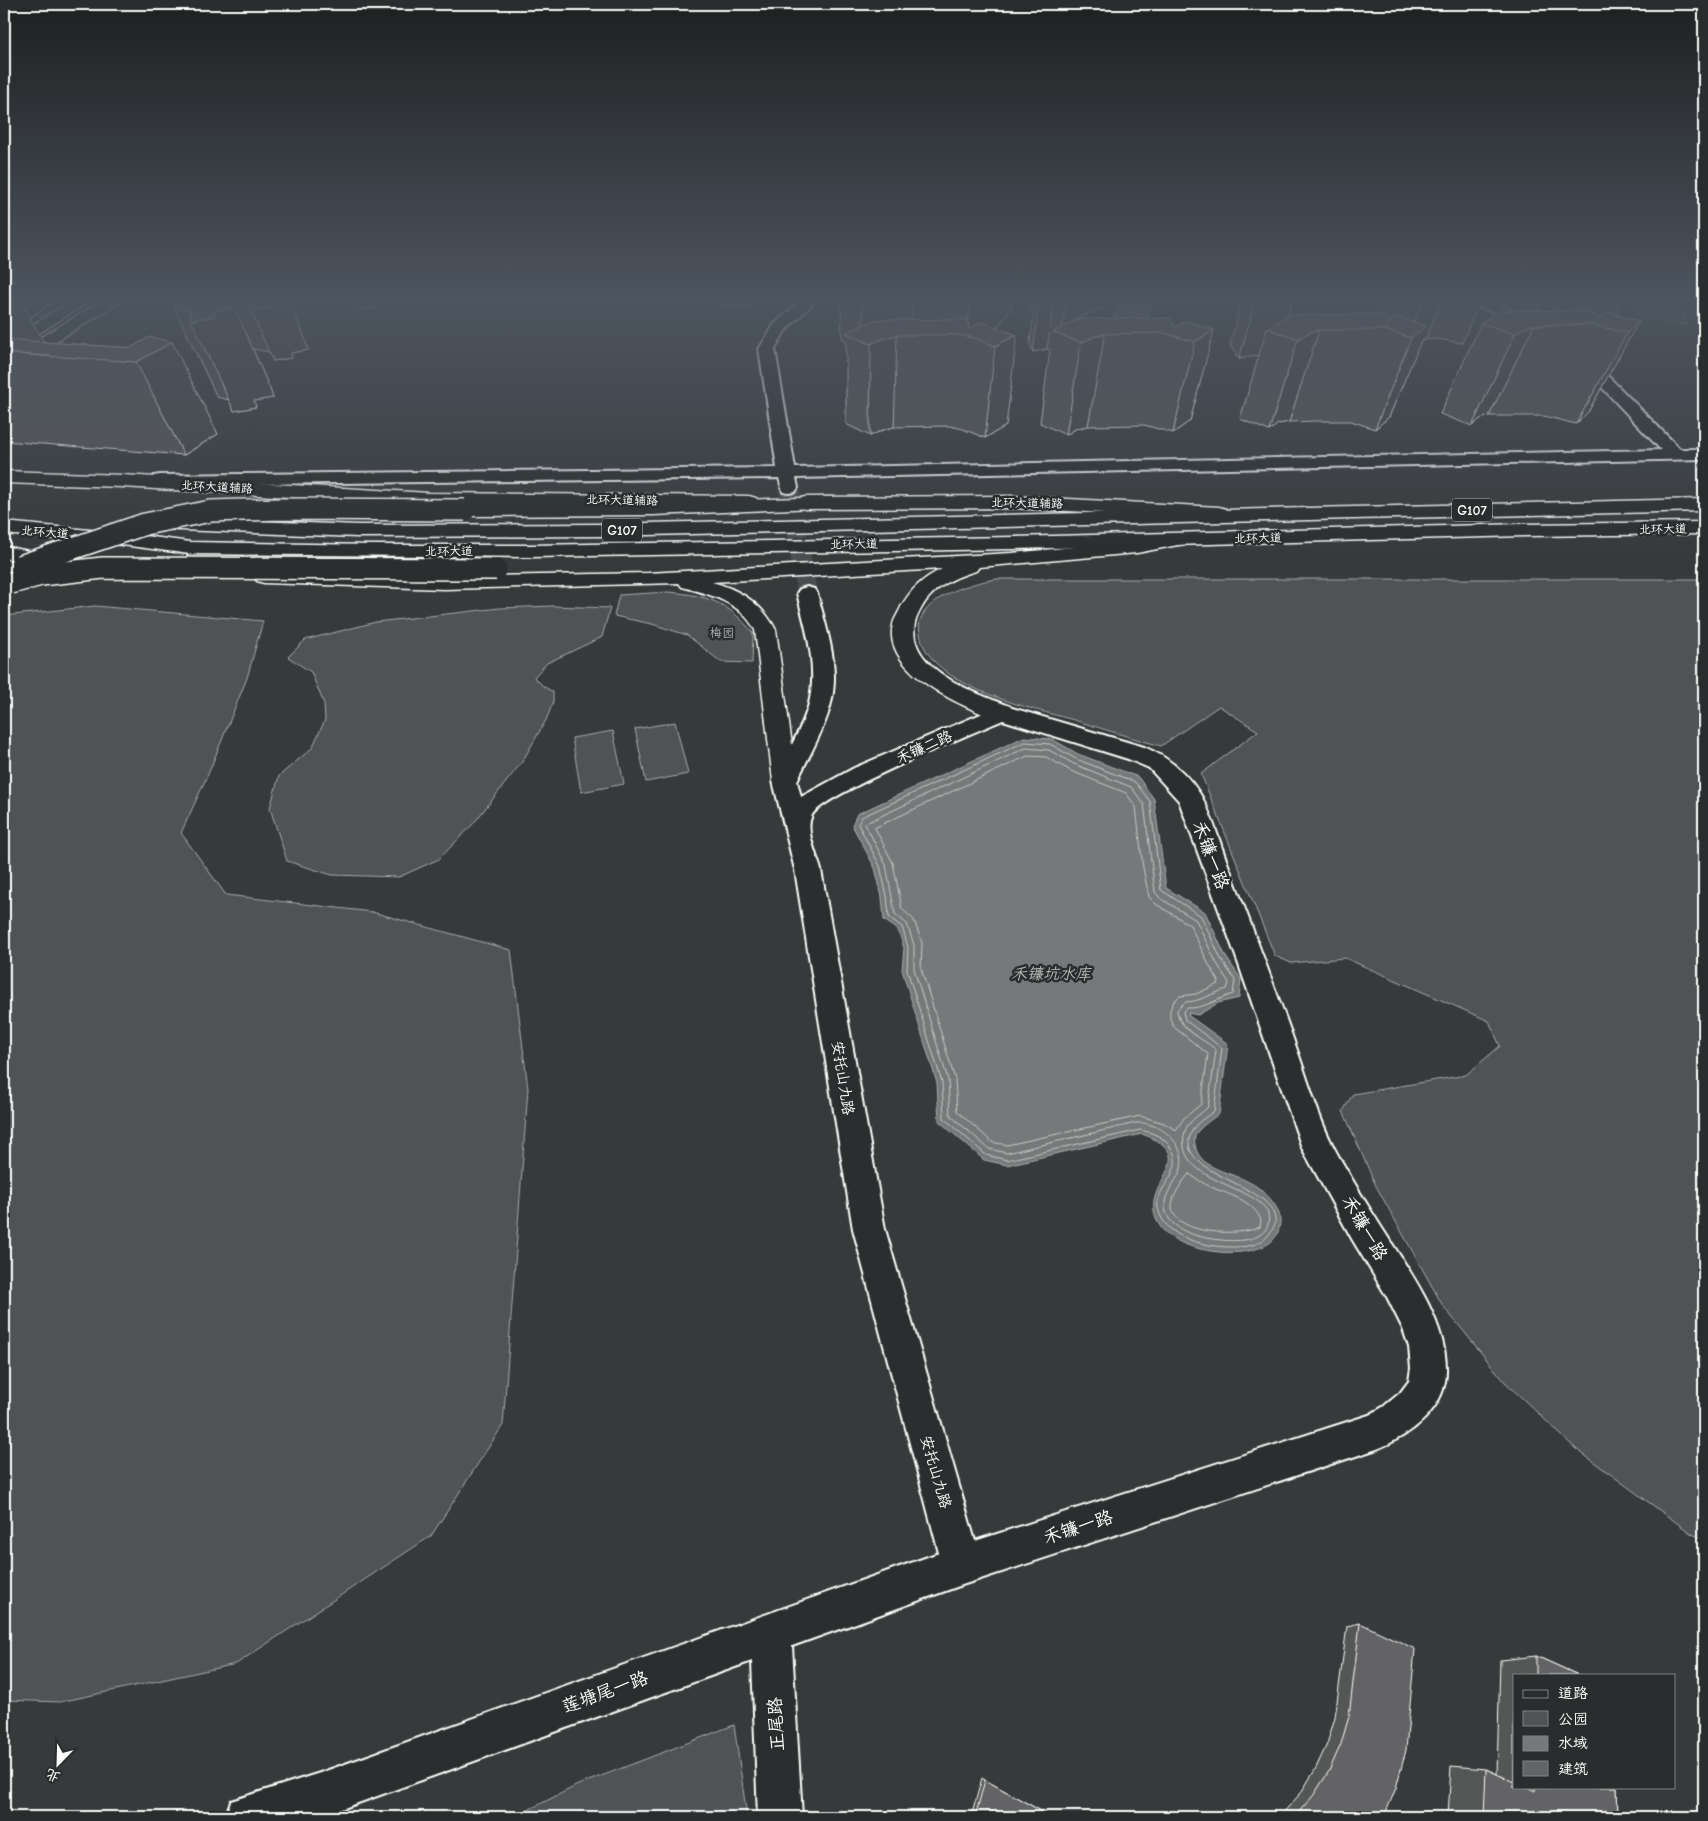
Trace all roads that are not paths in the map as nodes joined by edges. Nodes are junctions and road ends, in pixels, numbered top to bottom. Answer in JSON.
{"nodes":[{"id":1,"x":773,"y":384,"type":"edge"},
{"id":2,"x":1608,"y":384,"type":"edge"},
{"id":3,"x":1675,"y":454,"type":"junction"},
{"id":4,"x":1704,"y":454,"type":"edge"},
{"id":5,"x":6,"y":480,"type":"edge"},
{"id":6,"x":788,"y":480,"type":"junction"},
{"id":7,"x":122,"y":481,"type":"junction"},
{"id":8,"x":429,"y":499,"type":"junction"},
{"id":9,"x":831,"y":504,"type":"junction"},
{"id":10,"x":1704,"y":505,"type":"edge"},
{"id":11,"x":4,"y":512,"type":"edge"},
{"id":12,"x":1240,"y":514,"type":"junction"},
{"id":13,"x":4,"y":528,"type":"edge"},
{"id":14,"x":1704,"y":528,"type":"edge"},
{"id":15,"x":1013,"y":551,"type":"junction"},
{"id":16,"x":4,"y":552,"type":"edge"},
{"id":17,"x":4,"y":558,"type":"edge"},
{"id":18,"x":70,"y":565,"type":"junction"},
{"id":19,"x":6,"y":579,"type":"edge"},
{"id":20,"x":648,"y":579,"type":"junction"},
{"id":21,"x":808,"y":593,"type":"tunnel mouth"},
{"id":22,"x":1002,"y":712,"type":"junction"},
{"id":23,"x":800,"y":748,"type":"junction"},
{"id":24,"x":785,"y":781,"type":"junction"},
{"id":25,"x":845,"y":783,"type":"junction"},
{"id":26,"x":798,"y":825,"type":"junction"},
{"id":27,"x":962,"y":1565,"type":"junction"},
{"id":28,"x":771,"y":1632,"type":"junction"},
{"id":29,"x":247,"y":1817,"type":"edge"},
{"id":30,"x":780,"y":1817,"type":"edge"}],
"edges":[{"from":1,"to":6,"type":"street"},
{"from":2,"to":3,"type":"street"},
{"from":3,"to":4,"type":"street"},
{"from":3,"to":6,"type":"street"},
{"from":5,"to":7,"type":"main road","name":"北环大道辅路"},
{"from":5,"to":8,"type":"main road"},
{"from":6,"to":7,"type":"street"},
{"from":7,"to":8,"type":"main road","name":"北环大道辅路"},
{"from":8,"to":9,"type":"main road","name":"北环大道辅路"},
{"from":9,"to":12,"type":"main road","name":"北环大道辅路"},
{"from":9,"to":19,"type":"main road","bridge":true},
{"from":10,"to":12,"type":"main road","name":"北环大道","number":"G107"},
{"from":11,"to":12,"type":"main road","name":"北环大道","number":"G107"},
{"from":13,"to":15,"type":"main road","name":"北环大道","number":"G107"},
{"from":14,"to":15,"type":"main road","name":"北环大道","number":"G107"},
{"from":15,"to":19,"type":"main road","bridge":true},
{"from":15,"to":20,"type":"main road"},
{"from":15,"to":22,"type":"main road"},
{"from":16,"to":18,"type":"main road"},
{"from":17,"to":18,"type":"main road"},
{"from":18,"to":20,"type":"main road"},
{"from":20,"to":24,"type":"main road"},
{"from":21,"to":23,"type":"street"},
{"from":22,"to":25,"type":"street","name":"禾镰二路"},
{"from":22,"to":27,"type":"street","name":"禾镰一路"},
{"from":23,"to":24,"type":"street"},
{"from":23,"to":25,"type":"street","name":"禾镰二路"},
{"from":24,"to":26,"type":"street","name":"安托山九路"},
{"from":25,"to":26,"type":"street","name":"禾镰二路"},
{"from":26,"to":27,"type":"street","name":"安托山九路"},
{"from":27,"to":28,"type":"street","name":"莲塘尾一路"},
{"from":28,"to":29,"type":"street","name":"莲塘尾一路"},
{"from":28,"to":30,"type":"street","name":"正尾路"}]}
